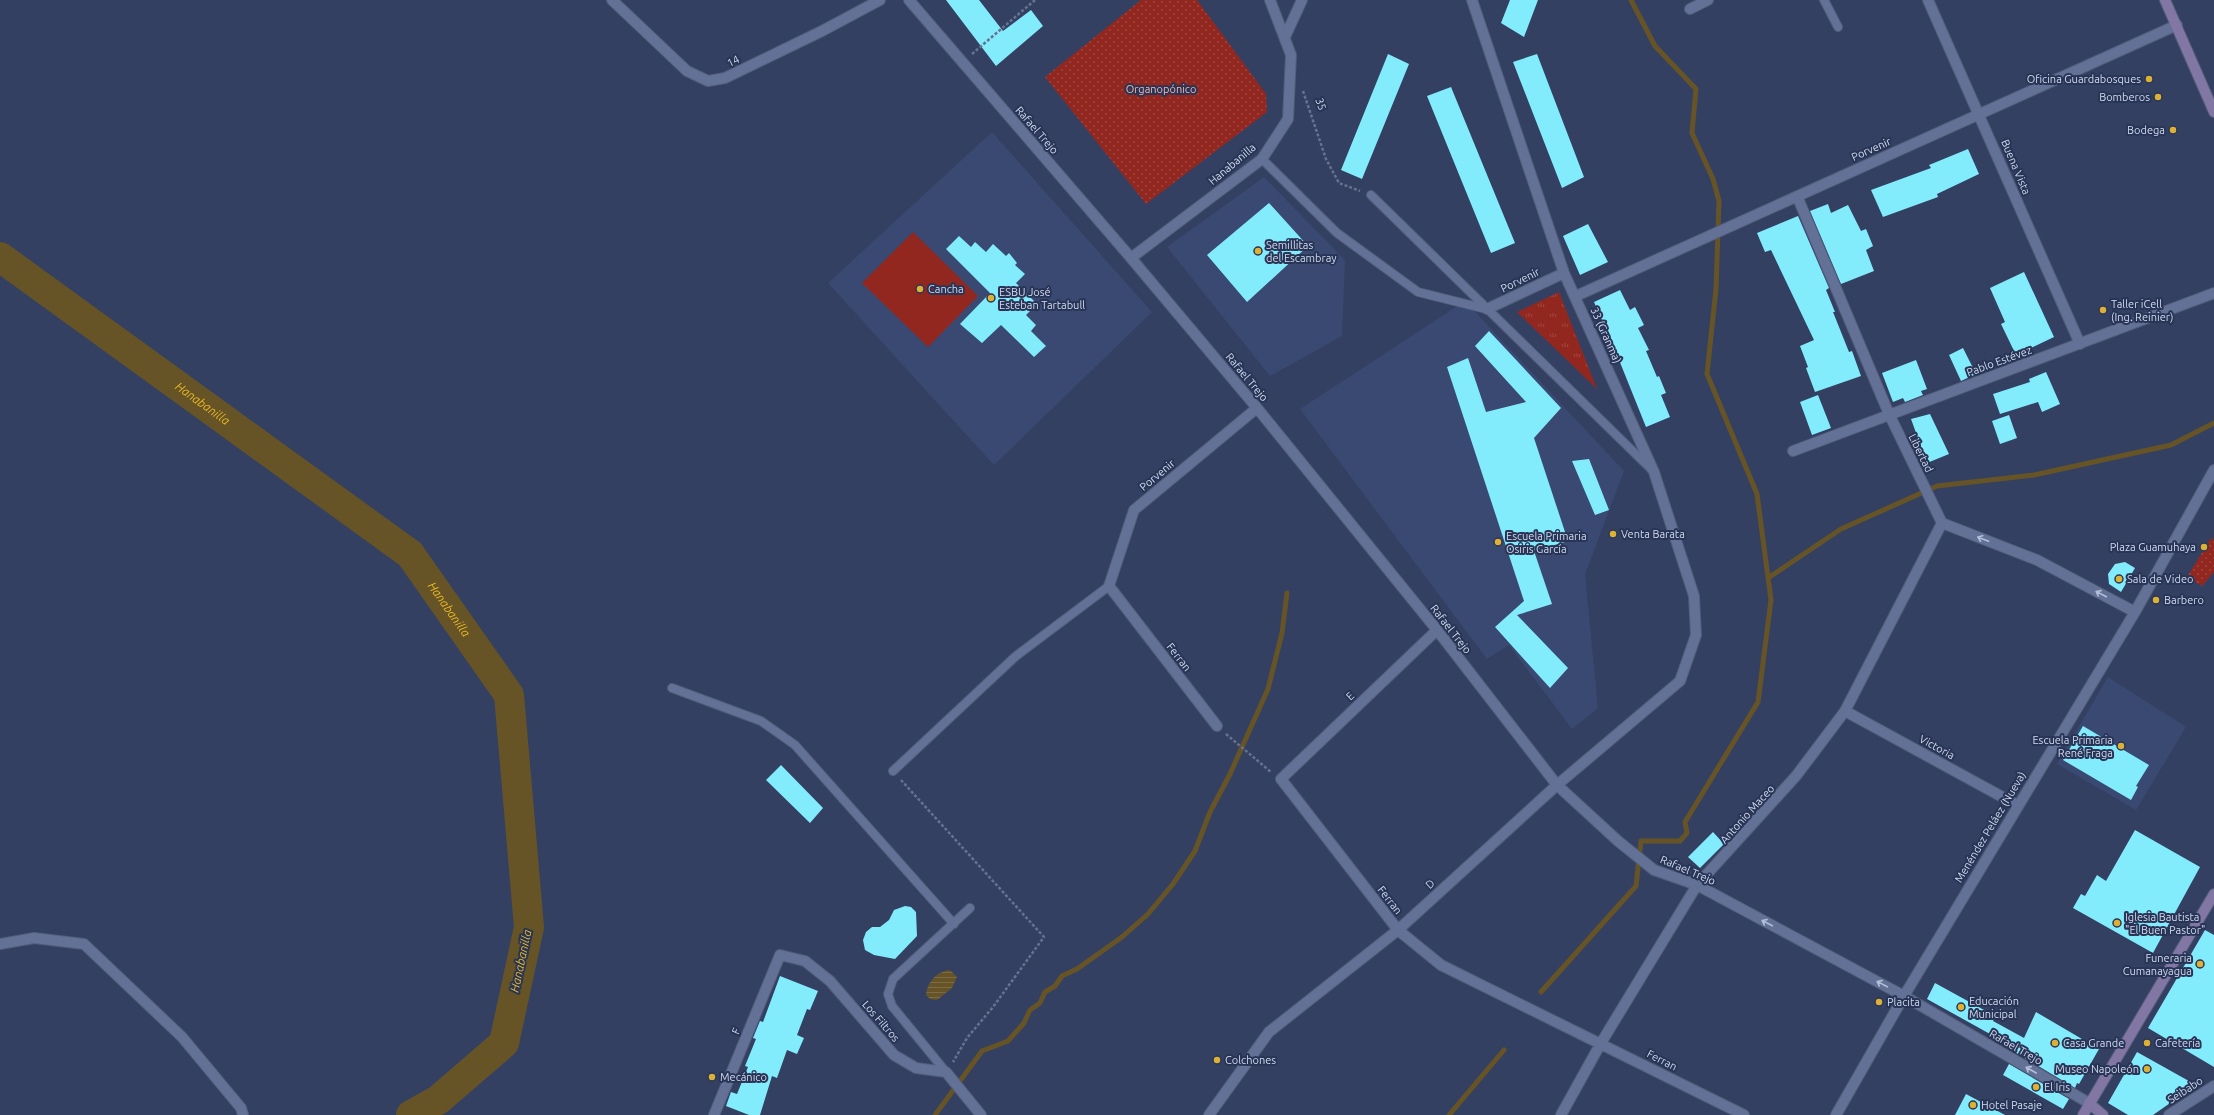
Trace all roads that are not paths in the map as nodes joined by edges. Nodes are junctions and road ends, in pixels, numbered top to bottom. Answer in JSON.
{"nodes":[{"id":1,"x":612,"y":0,"type":"edge"},
{"id":2,"x":880,"y":0,"type":"edge"},
{"id":3,"x":909,"y":0,"type":"edge"},
{"id":4,"x":1270,"y":0,"type":"edge"},
{"id":5,"x":1302,"y":0,"type":"edge"},
{"id":6,"x":1472,"y":0,"type":"edge"},
{"id":7,"x":1708,"y":0,"type":"edge"},
{"id":8,"x":1824,"y":0,"type":"edge"},
{"id":9,"x":1928,"y":0,"type":"edge"},
{"id":10,"x":2166,"y":0,"type":"edge"},
{"id":11,"x":1690,"y":9,"type":"dead end"},
{"id":12,"x":2177,"y":25,"type":"junction"},
{"id":13,"x":1838,"y":27,"type":"dead end"},
{"id":14,"x":1285,"y":37,"type":"junction"},
{"id":15,"x":2214,"y":112,"type":"edge"},
{"id":16,"x":1980,"y":114,"type":"junction"},
{"id":17,"x":1262,"y":158,"type":"junction"},
{"id":18,"x":1371,"y":195,"type":"road end"},
{"id":19,"x":1797,"y":196,"type":"junction"},
{"id":20,"x":1132,"y":258,"type":"junction"},
{"id":21,"x":1564,"y":273,"type":"junction"},
{"id":22,"x":2214,"y":293,"type":"edge"},
{"id":23,"x":1576,"y":296,"type":"junction"},
{"id":24,"x":1487,"y":309,"type":"junction"},
{"id":25,"x":2080,"y":344,"type":"junction"},
{"id":26,"x":1257,"y":408,"type":"junction"},
{"id":27,"x":1889,"y":414,"type":"junction"},
{"id":28,"x":1793,"y":451,"type":"dead end"},
{"id":29,"x":2214,"y":470,"type":"edge"},
{"id":30,"x":1654,"y":472,"type":"junction"},
{"id":31,"x":1942,"y":523,"type":"junction"},
{"id":32,"x":1109,"y":586,"type":"junction"},
{"id":33,"x":2135,"y":612,"type":"junction"},
{"id":34,"x":1437,"y":630,"type":"junction"},
{"id":35,"x":1680,"y":681,"type":"joint"},
{"id":36,"x":672,"y":688,"type":"dead end"},
{"id":37,"x":1845,"y":711,"type":"junction"},
{"id":38,"x":1217,"y":726,"type":"road end"},
{"id":39,"x":893,"y":770,"type":"dead end"},
{"id":40,"x":1281,"y":779,"type":"joint"},
{"id":41,"x":1557,"y":785,"type":"junction"},
{"id":42,"x":2017,"y":805,"type":"junction"},
{"id":43,"x":1697,"y":885,"type":"junction"},
{"id":44,"x":2214,"y":894,"type":"edge"},
{"id":45,"x":970,"y":908,"type":"dead end"},
{"id":46,"x":954,"y":924,"type":"junction"},
{"id":47,"x":1398,"y":930,"type":"junction"},
{"id":48,"x":0,"y":944,"type":"edge"},
{"id":49,"x":780,"y":955,"type":"joint"},
{"id":50,"x":1904,"y":996,"type":"junction"},
{"id":51,"x":1601,"y":1043,"type":"junction"},
{"id":52,"x":946,"y":1072,"type":"junction"},
{"id":53,"x":2214,"y":1086,"type":"edge"},
{"id":54,"x":2089,"y":1103,"type":"junction"},
{"id":55,"x":242,"y":1112,"type":"edge"},
{"id":56,"x":714,"y":1115,"type":"edge"},
{"id":57,"x":981,"y":1115,"type":"edge"},
{"id":58,"x":1209,"y":1115,"type":"edge"},
{"id":59,"x":1561,"y":1115,"type":"edge"},
{"id":60,"x":1744,"y":1115,"type":"edge"},
{"id":61,"x":1836,"y":1115,"type":"edge"},
{"id":62,"x":2083,"y":1115,"type":"edge"},
{"id":63,"x":2103,"y":1115,"type":"edge"},
{"id":64,"x":2169,"y":1115,"type":"edge"}],
"edges":[{"from":1,"to":2,"type":"street","name":"14"},
{"from":3,"to":20,"type":"street","name":"Rafael Trejo"},
{"from":4,"to":14,"type":"street"},
{"from":5,"to":14,"type":"street"},
{"from":6,"to":21,"type":"street","name":"33 (Granma)"},
{"from":7,"to":11,"type":"street"},
{"from":8,"to":13,"type":"lane"},
{"from":9,"to":16,"type":"street","name":"Buena Vista"},
{"from":10,"to":12,"type":"main road"},
{"from":12,"to":15,"type":"main road"},
{"from":12,"to":16,"type":"street","name":"Porvenir"},
{"from":14,"to":17,"type":"street","name":"Hanabanilla"},
{"from":16,"to":19,"type":"street","name":"Porvenir"},
{"from":16,"to":25,"type":"street","name":"Buena Vista"},
{"from":17,"to":20,"type":"street","name":"Hanabanilla"},
{"from":17,"to":24,"type":"lane"},
{"from":18,"to":24,"type":"lane"},
{"from":19,"to":23,"type":"street","name":"Porvenir"},
{"from":19,"to":27,"type":"street","name":"Libertad"},
{"from":20,"to":26,"type":"street","name":"Rafael Trejo"},
{"from":21,"to":23,"type":"street","name":"33 (Granma)"},
{"from":21,"to":24,"type":"street","name":"Porvenir"},
{"from":22,"to":25,"type":"street","name":"Pablo Estévez"},
{"from":23,"to":30,"type":"street","name":"33 (Granma)"},
{"from":24,"to":30,"type":"lane"},
{"from":25,"to":27,"type":"street","name":"Pablo Estévez"},
{"from":26,"to":32,"type":"street","name":"Porvenir"},
{"from":26,"to":34,"type":"street","name":"Rafael Trejo"},
{"from":27,"to":28,"type":"street","name":"Pablo Estévez"},
{"from":27,"to":31,"type":"street","name":"Libertad"},
{"from":29,"to":33,"type":"street","name":"Menéndez Peláez (Nueva)"},
{"from":30,"to":35,"type":"street","name":"33 (Granma)"},
{"from":33,"to":31,"type":"street","one_way":true},
{"from":31,"to":37,"type":"street","name":"Antonio Maceo"},
{"from":32,"to":38,"type":"street","name":"Ferran"},
{"from":32,"to":39,"type":"lane"},
{"from":33,"to":42,"type":"street","name":"Menéndez Peláez (Nueva)"},
{"from":34,"to":40,"type":"street","name":"E"},
{"from":34,"to":41,"type":"street","name":"Rafael Trejo"},
{"from":35,"to":41,"type":"street","name":"D"},
{"from":36,"to":46,"type":"lane"},
{"from":37,"to":42,"type":"street","name":"Victoria"},
{"from":37,"to":43,"type":"street","name":"Antonio Maceo"},
{"from":40,"to":47,"type":"street","name":"Ferran"},
{"from":41,"to":43,"type":"street","name":"Rafael Trejo"},
{"from":41,"to":47,"type":"street","name":"D"},
{"from":42,"to":50,"type":"street","name":"Menéndez Peláez (Nueva)"},
{"from":50,"to":43,"type":"street","name":"Rafael Trejo","one_way":true},
{"from":43,"to":51,"type":"street","name":"Antonio Maceo"},
{"from":44,"to":54,"type":"main road"},
{"from":45,"to":46,"type":"lane"},
{"from":46,"to":52,"type":"lane"},
{"from":47,"to":51,"type":"street","name":"Ferran"},
{"from":47,"to":58,"type":"street","name":"D"},
{"from":48,"to":55,"type":"street"},
{"from":49,"to":52,"type":"street","name":"Los Filtros"},
{"from":49,"to":56,"type":"street","name":"F"},
{"from":54,"to":50,"type":"street","name":"Rafael Trejo","one_way":true},
{"from":50,"to":61,"type":"street","name":"Menéndez Peláez (Nueva)"},
{"from":51,"to":59,"type":"street","name":"Antonio Maceo"},
{"from":51,"to":60,"type":"street","name":"Ferran"},
{"from":52,"to":57,"type":"street"},
{"from":53,"to":64,"type":"street","name":"Seibabo"},
{"from":54,"to":62,"type":"main road"},
{"from":54,"to":63,"type":"main road","name":"Rafael Trejo"}]}
